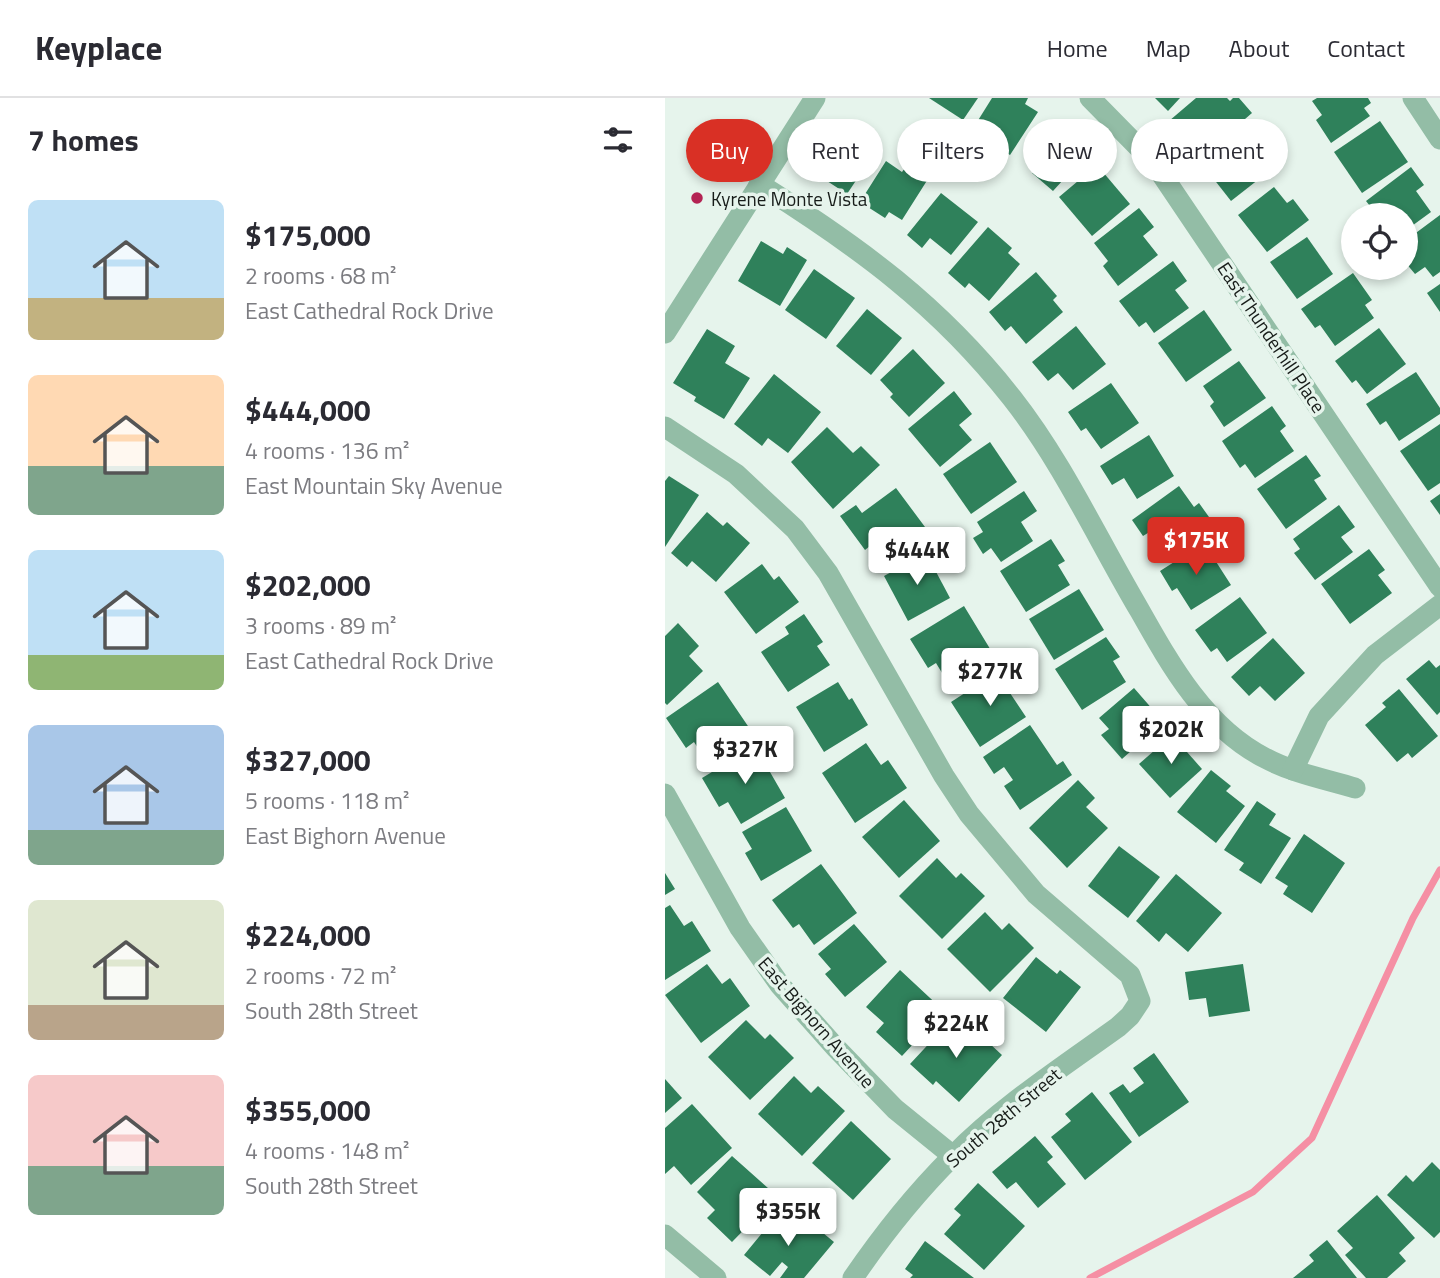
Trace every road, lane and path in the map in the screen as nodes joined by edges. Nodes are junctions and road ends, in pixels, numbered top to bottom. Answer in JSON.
{"nodes":[{"id":1,"x":815,"y":98,"type":"edge"},
{"id":2,"x":1090,"y":98,"type":"edge"},
{"id":3,"x":1413,"y":98,"type":"edge"},
{"id":4,"x":1440,"y":139,"type":"edge"},
{"id":5,"x":759,"y":184,"type":"junction"},
{"id":6,"x":665,"y":333,"type":"edge"},
{"id":7,"x":665,"y":427,"type":"edge"},
{"id":8,"x":1440,"y":587,"type":"edge"},
{"id":9,"x":1440,"y":606,"type":"edge"},
{"id":10,"x":1293,"y":770,"type":"junction"},
{"id":11,"x":1355,"y":788,"type":"dead end"},
{"id":12,"x":665,"y":794,"type":"edge"},
{"id":13,"x":953,"y":1156,"type":"junction"},
{"id":14,"x":665,"y":1235,"type":"edge"},
{"id":15,"x":716,"y":1278,"type":"edge"},
{"id":16,"x":853,"y":1278,"type":"edge"}],
"edges":[{"from":1,"to":5,"type":"street"},
{"from":2,"to":8,"type":"street","name":"East Thunderhill Place"},
{"from":3,"to":4,"type":"street"},
{"from":5,"to":6,"type":"street"},
{"from":5,"to":10,"type":"street"},
{"from":7,"to":13,"type":"street","name":"South 28th Street"},
{"from":9,"to":10,"type":"street"},
{"from":10,"to":11,"type":"street"},
{"from":12,"to":13,"type":"street","name":"East Bighorn Avenue"},
{"from":13,"to":16,"type":"street","name":"South 28th Street"},
{"from":14,"to":15,"type":"street"}]}
